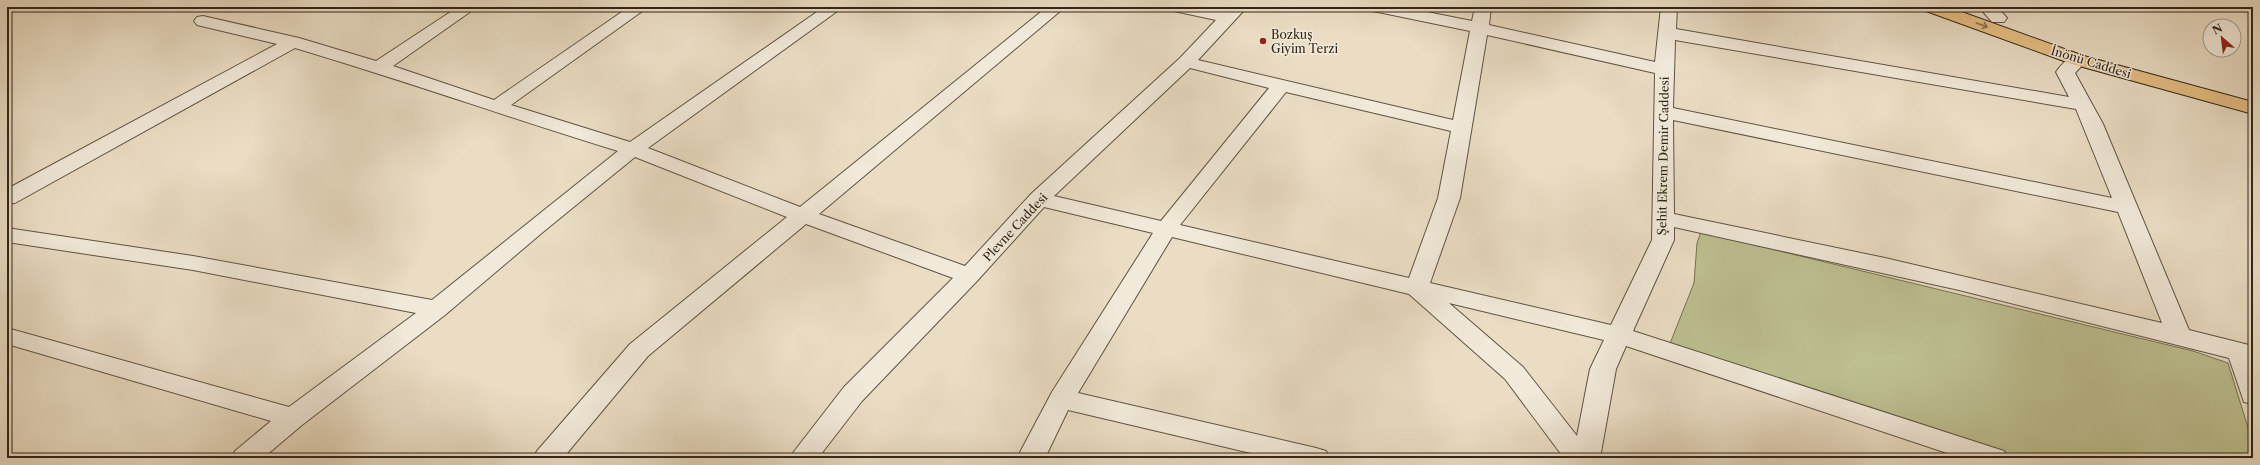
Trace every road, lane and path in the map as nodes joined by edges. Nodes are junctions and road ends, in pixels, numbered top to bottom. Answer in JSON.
{"nodes":[{"id":1,"x":469,"y":7,"type":"edge"},
{"id":2,"x":640,"y":7,"type":"edge"},
{"id":3,"x":835,"y":7,"type":"edge"},
{"id":4,"x":1057,"y":7,"type":"edge"},
{"id":5,"x":1180,"y":7,"type":"edge"},
{"id":6,"x":1378,"y":7,"type":"edge"},
{"id":7,"x":1669,"y":7,"type":"edge"},
{"id":8,"x":1932,"y":7,"type":"edge"},
{"id":9,"x":1968,"y":7,"type":"edge"},
{"id":10,"x":1235,"y":12,"type":"edge"},
{"id":11,"x":1993,"y":12,"type":"edge"},
{"id":12,"x":1481,"y":17,"type":"edge"},
{"id":13,"x":203,"y":21,"type":"dead end"},
{"id":14,"x":1667,"y":33,"type":"junction"},
{"id":15,"x":294,"y":42,"type":"junction"},
{"id":16,"x":2078,"y":60,"type":"junction"},
{"id":17,"x":1186,"y":62,"type":"junction"},
{"id":18,"x":379,"y":67,"type":"junction"},
{"id":19,"x":1664,"y":70,"type":"junction"},
{"id":20,"x":1281,"y":85,"type":"junction"},
{"id":21,"x":2253,"y":98,"type":"edge"},
{"id":22,"x":2083,"y":105,"type":"junction"},
{"id":23,"x":496,"y":107,"type":"junction"},
{"id":24,"x":2253,"y":108,"type":"edge"},
{"id":25,"x":1664,"y":112,"type":"junction"},
{"id":26,"x":1461,"y":128,"type":"junction"},
{"id":27,"x":633,"y":149,"type":"junction"},
{"id":28,"x":7,"y":198,"type":"edge"},
{"id":29,"x":1039,"y":200,"type":"junction"},
{"id":30,"x":2126,"y":207,"type":"junction"},
{"id":31,"x":802,"y":215,"type":"junction"},
{"id":32,"x":1663,"y":218,"type":"junction"},
{"id":33,"x":1166,"y":229,"type":"junction"},
{"id":34,"x":7,"y":235,"type":"edge"},
{"id":35,"x":969,"y":276,"type":"junction"},
{"id":36,"x":1417,"y":288,"type":"junction"},
{"id":37,"x":437,"y":309,"type":"junction"},
{"id":38,"x":1618,"y":335,"type":"junction"},
{"id":39,"x":7,"y":336,"type":"edge"},
{"id":40,"x":2179,"y":336,"type":"junction"},
{"id":41,"x":2246,"y":353,"type":"edge"},
{"id":42,"x":2253,"y":395,"type":"edge"},
{"id":43,"x":1061,"y":399,"type":"junction"},
{"id":44,"x":293,"y":418,"type":"junction"},
{"id":45,"x":245,"y":458,"type":"edge"},
{"id":46,"x":547,"y":458,"type":"edge"},
{"id":47,"x":803,"y":458,"type":"edge"},
{"id":48,"x":1031,"y":458,"type":"edge"},
{"id":49,"x":1316,"y":458,"type":"edge"},
{"id":50,"x":1579,"y":458,"type":"edge"},
{"id":51,"x":1586,"y":458,"type":"edge"},
{"id":52,"x":1994,"y":458,"type":"edge"}],
"edges":[{"from":1,"to":18,"type":"street"},
{"from":2,"to":23,"type":"street"},
{"from":3,"to":27,"type":"street"},
{"from":4,"to":31,"type":"street"},
{"from":5,"to":10,"type":"street"},
{"from":6,"to":12,"type":"street"},
{"from":7,"to":14,"type":"street","name":"Şehit Ekrem Demir Caddesi"},
{"from":8,"to":16,"type":"main road","name":"İnönü Caddesi","one_way":true},
{"from":9,"to":11,"type":"main road","name":"İnönü Caddesi"},
{"from":10,"to":17,"type":"street","name":"Plevne Caddesi"},
{"from":11,"to":21,"type":"main road","name":"İnönü Caddesi"},
{"from":12,"to":19,"type":"street"},
{"from":12,"to":26,"type":"street"},
{"from":13,"to":15,"type":"street"},
{"from":14,"to":19,"type":"street","name":"Şehit Ekrem Demir Caddesi"},
{"from":14,"to":22,"type":"street"},
{"from":15,"to":18,"type":"street"},
{"from":15,"to":28,"type":"street"},
{"from":16,"to":22,"type":"street"},
{"from":16,"to":24,"type":"main road","name":"İnönü Caddesi"},
{"from":17,"to":20,"type":"street"},
{"from":17,"to":29,"type":"street","name":"Plevne Caddesi"},
{"from":18,"to":23,"type":"street"},
{"from":19,"to":25,"type":"street","name":"Şehit Ekrem Demir Caddesi"},
{"from":20,"to":26,"type":"street"},
{"from":20,"to":33,"type":"street"},
{"from":22,"to":30,"type":"street"},
{"from":23,"to":27,"type":"street"},
{"from":25,"to":30,"type":"street"},
{"from":25,"to":32,"type":"street","name":"Şehit Ekrem Demir Caddesi"},
{"from":26,"to":36,"type":"street"},
{"from":27,"to":31,"type":"street"},
{"from":27,"to":37,"type":"street"},
{"from":29,"to":33,"type":"street"},
{"from":29,"to":35,"type":"street","name":"Plevne Caddesi"},
{"from":30,"to":40,"type":"street"},
{"from":31,"to":35,"type":"street"},
{"from":31,"to":46,"type":"street"},
{"from":32,"to":38,"type":"street","name":"Şehit Ekrem Demir Caddesi"},
{"from":32,"to":40,"type":"street"},
{"from":33,"to":36,"type":"street"},
{"from":33,"to":43,"type":"street"},
{"from":34,"to":37,"type":"street"},
{"from":35,"to":47,"type":"street","name":"Plevne Caddesi"},
{"from":36,"to":38,"type":"street"},
{"from":36,"to":50,"type":"street"},
{"from":37,"to":44,"type":"street"},
{"from":38,"to":51,"type":"street","name":"Şehit Ekrem Demir Caddesi"},
{"from":38,"to":52,"type":"street"},
{"from":39,"to":44,"type":"street"},
{"from":40,"to":41,"type":"street"},
{"from":41,"to":42,"type":"street"},
{"from":43,"to":48,"type":"street"},
{"from":43,"to":49,"type":"street"},
{"from":44,"to":45,"type":"street"}]}
